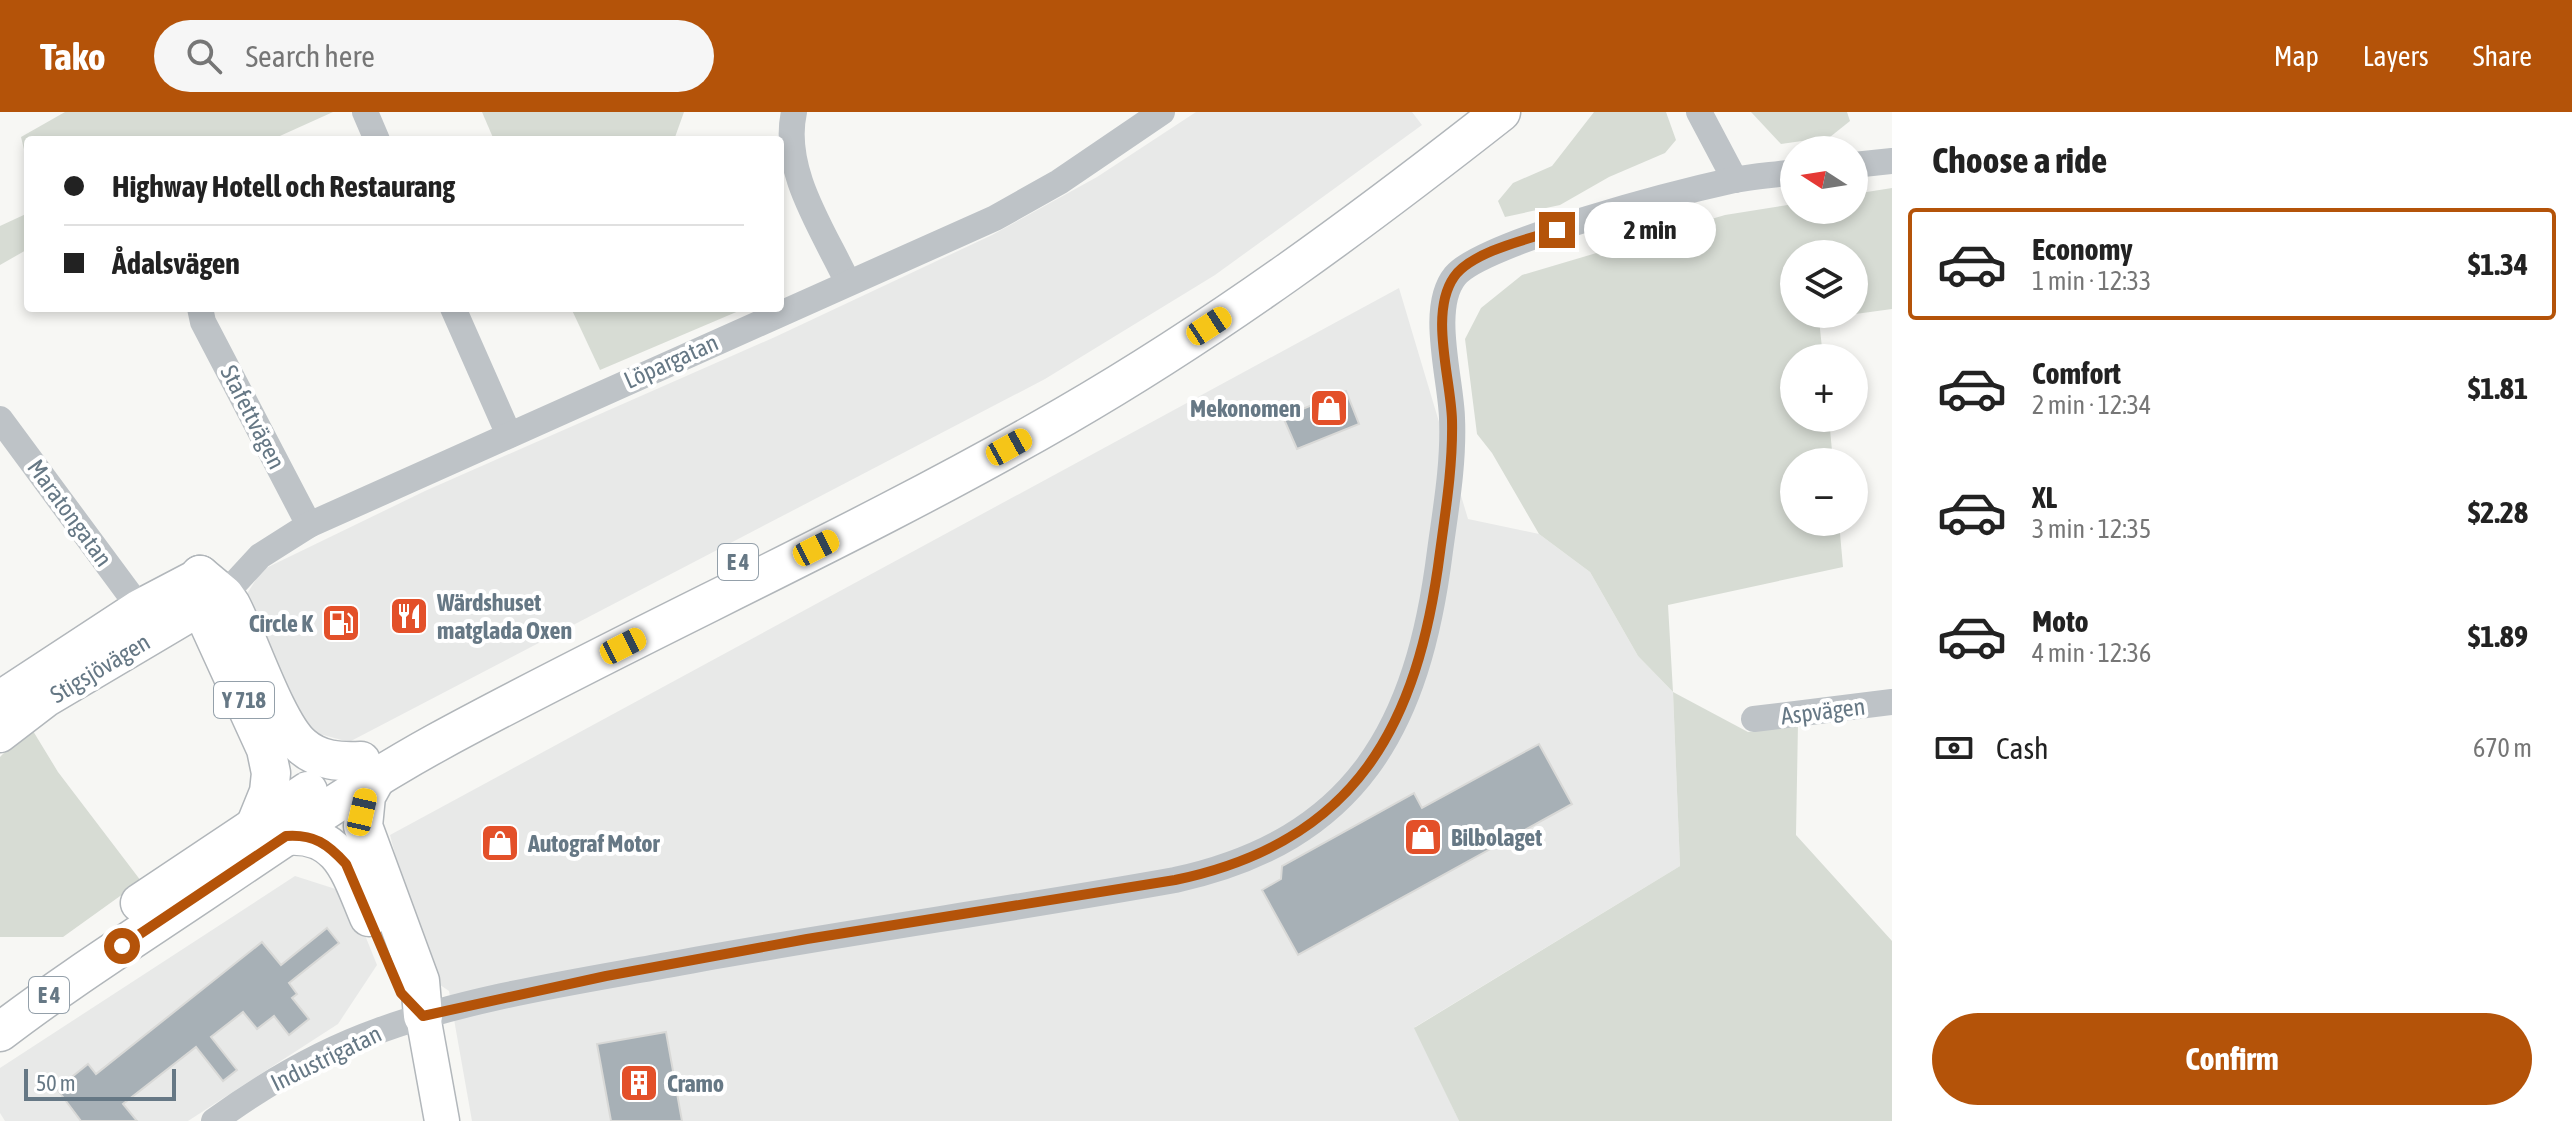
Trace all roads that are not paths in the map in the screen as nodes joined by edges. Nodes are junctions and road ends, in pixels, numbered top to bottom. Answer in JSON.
{"nodes":[{"id":1,"x":365,"y":112,"type":"edge"},
{"id":2,"x":794,"y":112,"type":"edge"},
{"id":3,"x":1162,"y":112,"type":"edge"},
{"id":4,"x":1468,"y":112,"type":"edge"},
{"id":5,"x":1501,"y":112,"type":"edge"},
{"id":6,"x":1699,"y":112,"type":"edge"},
{"id":7,"x":1124,"y":122,"type":"edge"},
{"id":8,"x":375,"y":136,"type":"edge"},
{"id":9,"x":1892,"y":161,"type":"edge"},
{"id":10,"x":1868,"y":164,"type":"edge"},
{"id":11,"x":1780,"y":174,"type":"edge"},
{"id":12,"x":1735,"y":180,"type":"junction"},
{"id":13,"x":848,"y":283,"type":"junction"},
{"id":14,"x":201,"y":312,"type":"edge"},
{"id":15,"x":455,"y":312,"type":"edge"},
{"id":16,"x":783,"y":312,"type":"edge"},
{"id":17,"x":784,"y":312,"type":"edge"},
{"id":18,"x":0,"y":419,"type":"edge"},
{"id":19,"x":509,"y":435,"type":"junction"},
{"id":20,"x":309,"y":525,"type":"junction"},
{"id":21,"x":209,"y":592,"type":"junction"},
{"id":22,"x":139,"y":607,"type":"junction"},
{"id":23,"x":0,"y":698,"type":"edge"},
{"id":24,"x":1892,"y":702,"type":"edge"},
{"id":25,"x":1754,"y":719,"type":"dead end"},
{"id":26,"x":0,"y":735,"type":"edge"},
{"id":27,"x":369,"y":769,"type":"junction"},
{"id":28,"x":271,"y":830,"type":"junction"},
{"id":29,"x":0,"y":1002,"type":"edge"},
{"id":30,"x":423,"y":1016,"type":"junction"},
{"id":31,"x":0,"y":1032,"type":"edge"},
{"id":32,"x":214,"y":1121,"type":"edge"},
{"id":33,"x":442,"y":1121,"type":"edge"}],
"edges":[{"from":1,"to":8,"type":"street"},
{"from":2,"to":13,"type":"street"},
{"from":3,"to":7,"type":"street","name":"Löpargatan"},
{"from":4,"to":27,"type":"highway","number":"E 4"},
{"from":5,"to":27,"type":"highway","number":"E 4"},
{"from":6,"to":12,"type":"street"},
{"from":7,"to":13,"type":"street","name":"Löpargatan"},
{"from":9,"to":10,"type":"street"},
{"from":11,"to":12,"type":"street"},
{"from":12,"to":30,"type":"street","name":"Industrigatan"},
{"from":13,"to":17,"type":"street","name":"Löpargatan"},
{"from":14,"to":20,"type":"street","name":"Stafettvägen"},
{"from":15,"to":19,"type":"street"},
{"from":16,"to":19,"type":"street","name":"Löpargatan"},
{"from":18,"to":22,"type":"street","name":"Maratongatan"},
{"from":19,"to":20,"type":"street","name":"Löpargatan"},
{"from":20,"to":21,"type":"street","name":"Löpargatan"},
{"from":21,"to":22,"type":"main road","name":"Stigsjövägen"},
{"from":21,"to":26,"type":"main road","name":"Stigsjövägen"},
{"from":21,"to":27,"type":"highway","number":"Y 718"},
{"from":21,"to":28,"type":"highway","number":"Y 718"},
{"from":22,"to":23,"type":"main road","name":"Stigsjövägen"},
{"from":24,"to":25,"type":"street","name":"Aspvägen"},
{"from":27,"to":28,"type":"highway","number":"E 4"},
{"from":27,"to":30,"type":"highway"},
{"from":28,"to":29,"type":"highway","number":"E 4"},
{"from":28,"to":30,"type":"highway"},
{"from":28,"to":31,"type":"highway","number":"E 4"},
{"from":30,"to":32,"type":"street","name":"Industrigatan"},
{"from":30,"to":33,"type":"main road"}]}
